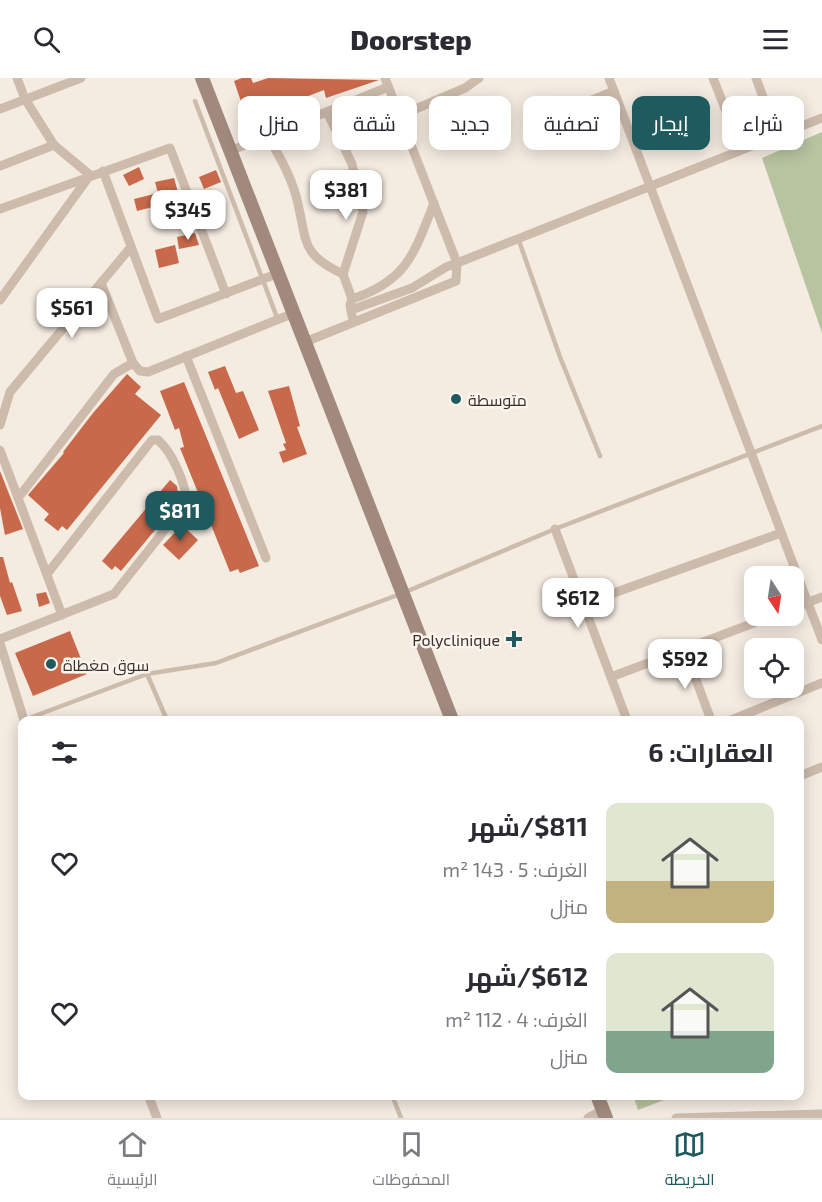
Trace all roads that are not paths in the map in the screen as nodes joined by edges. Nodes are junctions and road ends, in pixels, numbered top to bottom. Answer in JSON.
{"nodes":[{"id":1,"x":17,"y":78,"type":"edge"},
{"id":2,"x":81,"y":78,"type":"edge"},
{"id":3,"x":202,"y":78,"type":"edge"},
{"id":4,"x":479,"y":78,"type":"edge"},
{"id":5,"x":609,"y":78,"type":"edge"},
{"id":6,"x":713,"y":78,"type":"edge"},
{"id":7,"x":756,"y":78,"type":"edge"},
{"id":8,"x":387,"y":83,"type":"edge"},
{"id":9,"x":614,"y":91,"type":"junction"},
{"id":10,"x":601,"y":96,"type":"edge"},
{"id":11,"x":763,"y":96,"type":"edge"},
{"id":12,"x":25,"y":99,"type":"junction"},
{"id":13,"x":195,"y":101,"type":"dead end"},
{"id":14,"x":722,"y":101,"type":"edge"},
{"id":15,"x":417,"y":108,"type":"edge"},
{"id":16,"x":0,"y":110,"type":"edge"},
{"id":17,"x":327,"y":112,"type":"junction"},
{"id":18,"x":320,"y":115,"type":"edge"},
{"id":19,"x":822,"y":118,"type":"edge"},
{"id":20,"x":804,"y":125,"type":"edge"},
{"id":21,"x":54,"y":145,"type":"junction"},
{"id":22,"x":238,"y":148,"type":"edge"},
{"id":23,"x":276,"y":150,"type":"edge"},
{"id":24,"x":413,"y":150,"type":"edge"},
{"id":25,"x":738,"y":150,"type":"edge"},
{"id":26,"x":231,"y":151,"type":"junction"},
{"id":27,"x":0,"y":166,"type":"edge"},
{"id":28,"x":103,"y":171,"type":"junction"},
{"id":29,"x":90,"y":175,"type":"junction"},
{"id":30,"x":648,"y":185,"type":"junction"},
{"id":31,"x":434,"y":203,"type":"junction"},
{"id":32,"x":0,"y":209,"type":"edge"},
{"id":33,"x":518,"y":237,"type":"junction"},
{"id":34,"x":131,"y":247,"type":"junction"},
{"id":35,"x":457,"y":263,"type":"junction"},
{"id":36,"x":279,"y":273,"type":"junction"},
{"id":37,"x":343,"y":274,"type":"junction"},
{"id":38,"x":14,"y":280,"type":"junction"},
{"id":39,"x":264,"y":280,"type":"junction"},
{"id":40,"x":0,"y":283,"type":"edge"},
{"id":41,"x":101,"y":283,"type":"junction"},
{"id":42,"x":226,"y":294,"type":"junction"},
{"id":43,"x":352,"y":299,"type":"junction"},
{"id":44,"x":0,"y":300,"type":"edge"},
{"id":45,"x":351,"y":310,"type":"junction"},
{"id":46,"x":294,"y":314,"type":"junction"},
{"id":47,"x":278,"y":320,"type":"junction"},
{"id":48,"x":353,"y":323,"type":"junction"},
{"id":49,"x":305,"y":342,"type":"junction"},
{"id":50,"x":186,"y":356,"type":"junction"},
{"id":51,"x":133,"y":363,"type":"junction"},
{"id":52,"x":0,"y":425,"type":"edge"},
{"id":53,"x":822,"y":426,"type":"edge"},
{"id":54,"x":0,"y":450,"type":"edge"},
{"id":55,"x":751,"y":454,"type":"junction"},
{"id":56,"x":600,"y":456,"type":"dead end"},
{"id":57,"x":18,"y":498,"type":"junction"},
{"id":58,"x":555,"y":529,"type":"junction"},
{"id":59,"x":781,"y":533,"type":"junction"},
{"id":60,"x":266,"y":558,"type":"dead end"},
{"id":61,"x":47,"y":574,"type":"junction"},
{"id":62,"x":403,"y":593,"type":"junction"},
{"id":63,"x":822,"y":597,"type":"edge"},
{"id":64,"x":808,"y":603,"type":"junction"},
{"id":65,"x":583,"y":604,"type":"junction"},
{"id":66,"x":804,"y":604,"type":"edge"},
{"id":67,"x":62,"y":615,"type":"junction"},
{"id":68,"x":747,"y":626,"type":"edge"},
{"id":69,"x":0,"y":639,"type":"edge"},
{"id":70,"x":822,"y":640,"type":"edge"},
{"id":71,"x":0,"y":644,"type":"edge"},
{"id":72,"x":685,"y":650,"type":"junction"},
{"id":73,"x":147,"y":674,"type":"junction"},
{"id":74,"x":611,"y":676,"type":"junction"},
{"id":75,"x":822,"y":683,"type":"edge"},
{"id":76,"x":23,"y":716,"type":"edge"},
{"id":77,"x":35,"y":716,"type":"edge"},
{"id":78,"x":165,"y":716,"type":"edge"},
{"id":79,"x":450,"y":716,"type":"edge"},
{"id":80,"x":626,"y":716,"type":"edge"},
{"id":81,"x":710,"y":716,"type":"edge"},
{"id":82,"x":741,"y":716,"type":"edge"},
{"id":83,"x":822,"y":767,"type":"edge"},
{"id":84,"x":804,"y":774,"type":"edge"},
{"id":85,"x":150,"y":1100,"type":"edge"},
{"id":86,"x":394,"y":1100,"type":"edge"},
{"id":87,"x":604,"y":1114,"type":"edge"},
{"id":88,"x":822,"y":1114,"type":"edge"},
{"id":89,"x":679,"y":1117,"type":"edge"},
{"id":90,"x":157,"y":1118,"type":"edge"},
{"id":91,"x":401,"y":1118,"type":"edge"},
{"id":92,"x":588,"y":1118,"type":"edge"}],
"edges":[{"from":1,"to":12,"type":"street"},
{"from":2,"to":12,"type":"street"},
{"from":3,"to":26,"type":"main road"},
{"from":4,"to":15,"type":"street"},
{"from":5,"to":9,"type":"street"},
{"from":6,"to":14,"type":"street"},
{"from":7,"to":11,"type":"street"},
{"from":8,"to":17,"type":"street"},
{"from":9,"to":10,"type":"street"},
{"from":9,"to":30,"type":"street"},
{"from":12,"to":16,"type":"street"},
{"from":12,"to":21,"type":"street"},
{"from":13,"to":39,"type":"lane"},
{"from":17,"to":18,"type":"street"},
{"from":17,"to":37,"type":"street"},
{"from":19,"to":20,"type":"street"},
{"from":21,"to":27,"type":"street"},
{"from":21,"to":29,"type":"street"},
{"from":22,"to":26,"type":"street"},
{"from":23,"to":37,"type":"street"},
{"from":24,"to":31,"type":"street"},
{"from":25,"to":30,"type":"street"},
{"from":26,"to":36,"type":"main road"},
{"from":28,"to":29,"type":"street"},
{"from":28,"to":34,"type":"street"},
{"from":28,"to":42,"type":"street"},
{"from":29,"to":32,"type":"street"},
{"from":29,"to":38,"type":"street"},
{"from":30,"to":33,"type":"street"},
{"from":30,"to":55,"type":"street"},
{"from":31,"to":35,"type":"street"},
{"from":31,"to":43,"type":"street"},
{"from":33,"to":35,"type":"street"},
{"from":33,"to":56,"type":"lane"},
{"from":34,"to":41,"type":"street"},
{"from":34,"to":42,"type":"street"},
{"from":35,"to":45,"type":"street"},
{"from":35,"to":48,"type":"street"},
{"from":36,"to":39,"type":"street"},
{"from":36,"to":46,"type":"main road"},
{"from":37,"to":43,"type":"street"},
{"from":38,"to":40,"type":"street"},
{"from":38,"to":44,"type":"street"},
{"from":39,"to":42,"type":"street"},
{"from":39,"to":47,"type":"lane"},
{"from":41,"to":51,"type":"street"},
{"from":41,"to":52,"type":"street"},
{"from":43,"to":45,"type":"street"},
{"from":45,"to":48,"type":"street"},
{"from":46,"to":47,"type":"street"},
{"from":46,"to":49,"type":"main road"},
{"from":47,"to":50,"type":"street"},
{"from":48,"to":49,"type":"street"},
{"from":49,"to":62,"type":"main road"},
{"from":50,"to":51,"type":"street"},
{"from":50,"to":60,"type":"street"},
{"from":51,"to":57,"type":"street"},
{"from":53,"to":55,"type":"lane"},
{"from":54,"to":57,"type":"street"},
{"from":55,"to":58,"type":"lane"},
{"from":55,"to":59,"type":"street"},
{"from":57,"to":61,"type":"street"},
{"from":58,"to":62,"type":"lane"},
{"from":58,"to":65,"type":"street"},
{"from":59,"to":64,"type":"street"},
{"from":59,"to":65,"type":"street"},
{"from":61,"to":67,"type":"street"},
{"from":61,"to":67,"type":"street"},
{"from":62,"to":73,"type":"lane"},
{"from":62,"to":79,"type":"main road"},
{"from":63,"to":64,"type":"street"},
{"from":64,"to":66,"type":"street"},
{"from":64,"to":70,"type":"street"},
{"from":65,"to":74,"type":"street"},
{"from":67,"to":69,"type":"street"},
{"from":68,"to":72,"type":"street"},
{"from":71,"to":76,"type":"street"},
{"from":72,"to":74,"type":"street"},
{"from":72,"to":81,"type":"street"},
{"from":73,"to":77,"type":"lane"},
{"from":73,"to":78,"type":"lane"},
{"from":74,"to":80,"type":"street"},
{"from":75,"to":82,"type":"street"},
{"from":83,"to":84,"type":"street"},
{"from":85,"to":90,"type":"street"},
{"from":86,"to":91,"type":"lane"},
{"from":87,"to":92,"type":"street"},
{"from":88,"to":89,"type":"street"}]}
